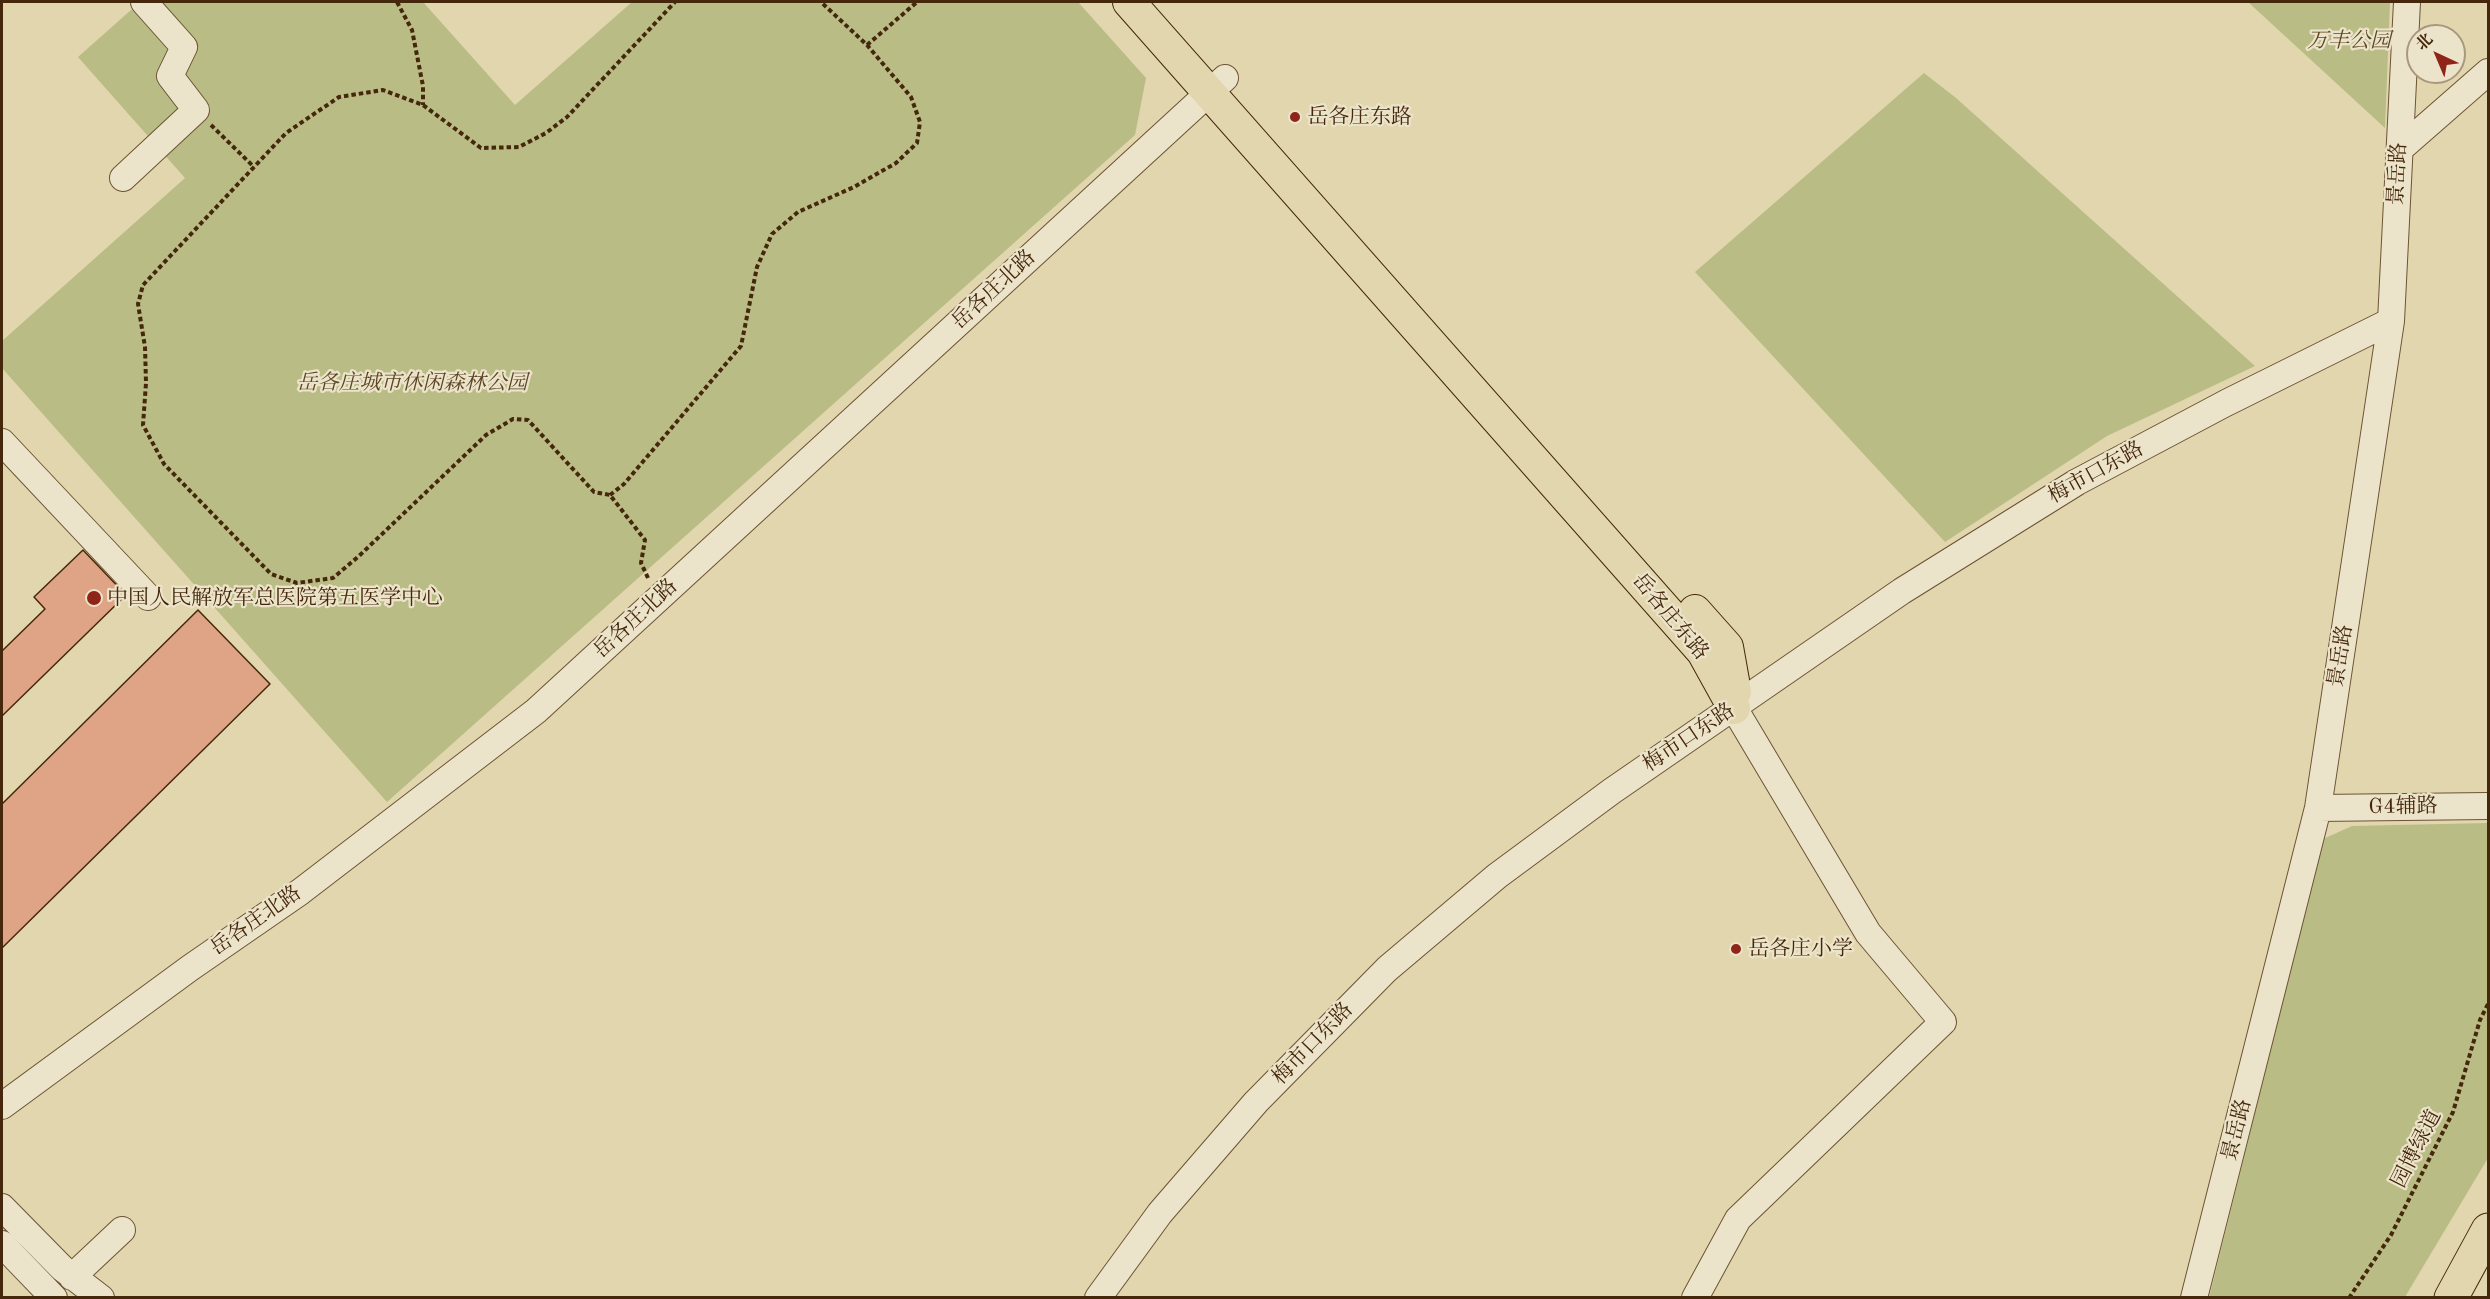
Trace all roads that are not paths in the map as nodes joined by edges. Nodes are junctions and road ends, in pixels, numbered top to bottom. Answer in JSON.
{"nodes":[{"id":1,"x":144,"y":2,"type":"edge"},
{"id":2,"x":1129,"y":2,"type":"edge"},
{"id":3,"x":1157,"y":2,"type":"edge"},
{"id":4,"x":2407,"y":2,"type":"edge"},
{"id":5,"x":2488,"y":72,"type":"edge"},
{"id":6,"x":1217,"y":84,"type":"junction"},
{"id":7,"x":2400,"y":149,"type":"junction"},
{"id":8,"x":123,"y":178,"type":"dead end"},
{"id":9,"x":2391,"y":321,"type":"junction"},
{"id":10,"x":2,"y":442,"type":"edge"},
{"id":11,"x":148,"y":597,"type":"dead end"},
{"id":12,"x":1734,"y":708,"type":"junction"},
{"id":13,"x":2488,"y":806,"type":"edge"},
{"id":14,"x":2318,"y":808,"type":"junction"},
{"id":15,"x":2,"y":1106,"type":"edge"},
{"id":16,"x":2,"y":1207,"type":"edge"},
{"id":17,"x":122,"y":1230,"type":"dead end"},
{"id":18,"x":2488,"y":1230,"type":"edge"},
{"id":19,"x":2,"y":1244,"type":"edge"},
{"id":20,"x":72,"y":1276,"type":"junction"},
{"id":21,"x":54,"y":1298,"type":"edge"},
{"id":22,"x":101,"y":1298,"type":"edge"},
{"id":23,"x":1098,"y":1298,"type":"edge"},
{"id":24,"x":1695,"y":1298,"type":"edge"},
{"id":25,"x":2194,"y":1298,"type":"edge"},
{"id":26,"x":2451,"y":1298,"type":"edge"}],
"edges":[{"from":1,"to":8,"type":"street"},
{"from":2,"to":6,"type":"main road","name":"岳各庄东路"},
{"from":3,"to":6,"type":"main road","name":"岳各庄东路"},
{"from":4,"to":7,"type":"street","name":"景岳路"},
{"from":5,"to":7,"type":"street"},
{"from":6,"to":12,"type":"main road","name":"岳各庄东路"},
{"from":6,"to":15,"type":"street","name":"岳各庄北路"},
{"from":7,"to":9,"type":"street","name":"景岳路"},
{"from":9,"to":12,"type":"street","name":"梅市口东路"},
{"from":9,"to":14,"type":"street","name":"景岳路"},
{"from":10,"to":11,"type":"street"},
{"from":12,"to":23,"type":"street","name":"梅市口东路"},
{"from":12,"to":24,"type":"street"},
{"from":13,"to":14,"type":"street","name":"G4辅路"},
{"from":14,"to":25,"type":"street","name":"景岳路"},
{"from":16,"to":20,"type":"street"},
{"from":17,"to":20,"type":"street"},
{"from":18,"to":26,"type":"highway"},
{"from":19,"to":21,"type":"street"},
{"from":20,"to":22,"type":"street"}]}
